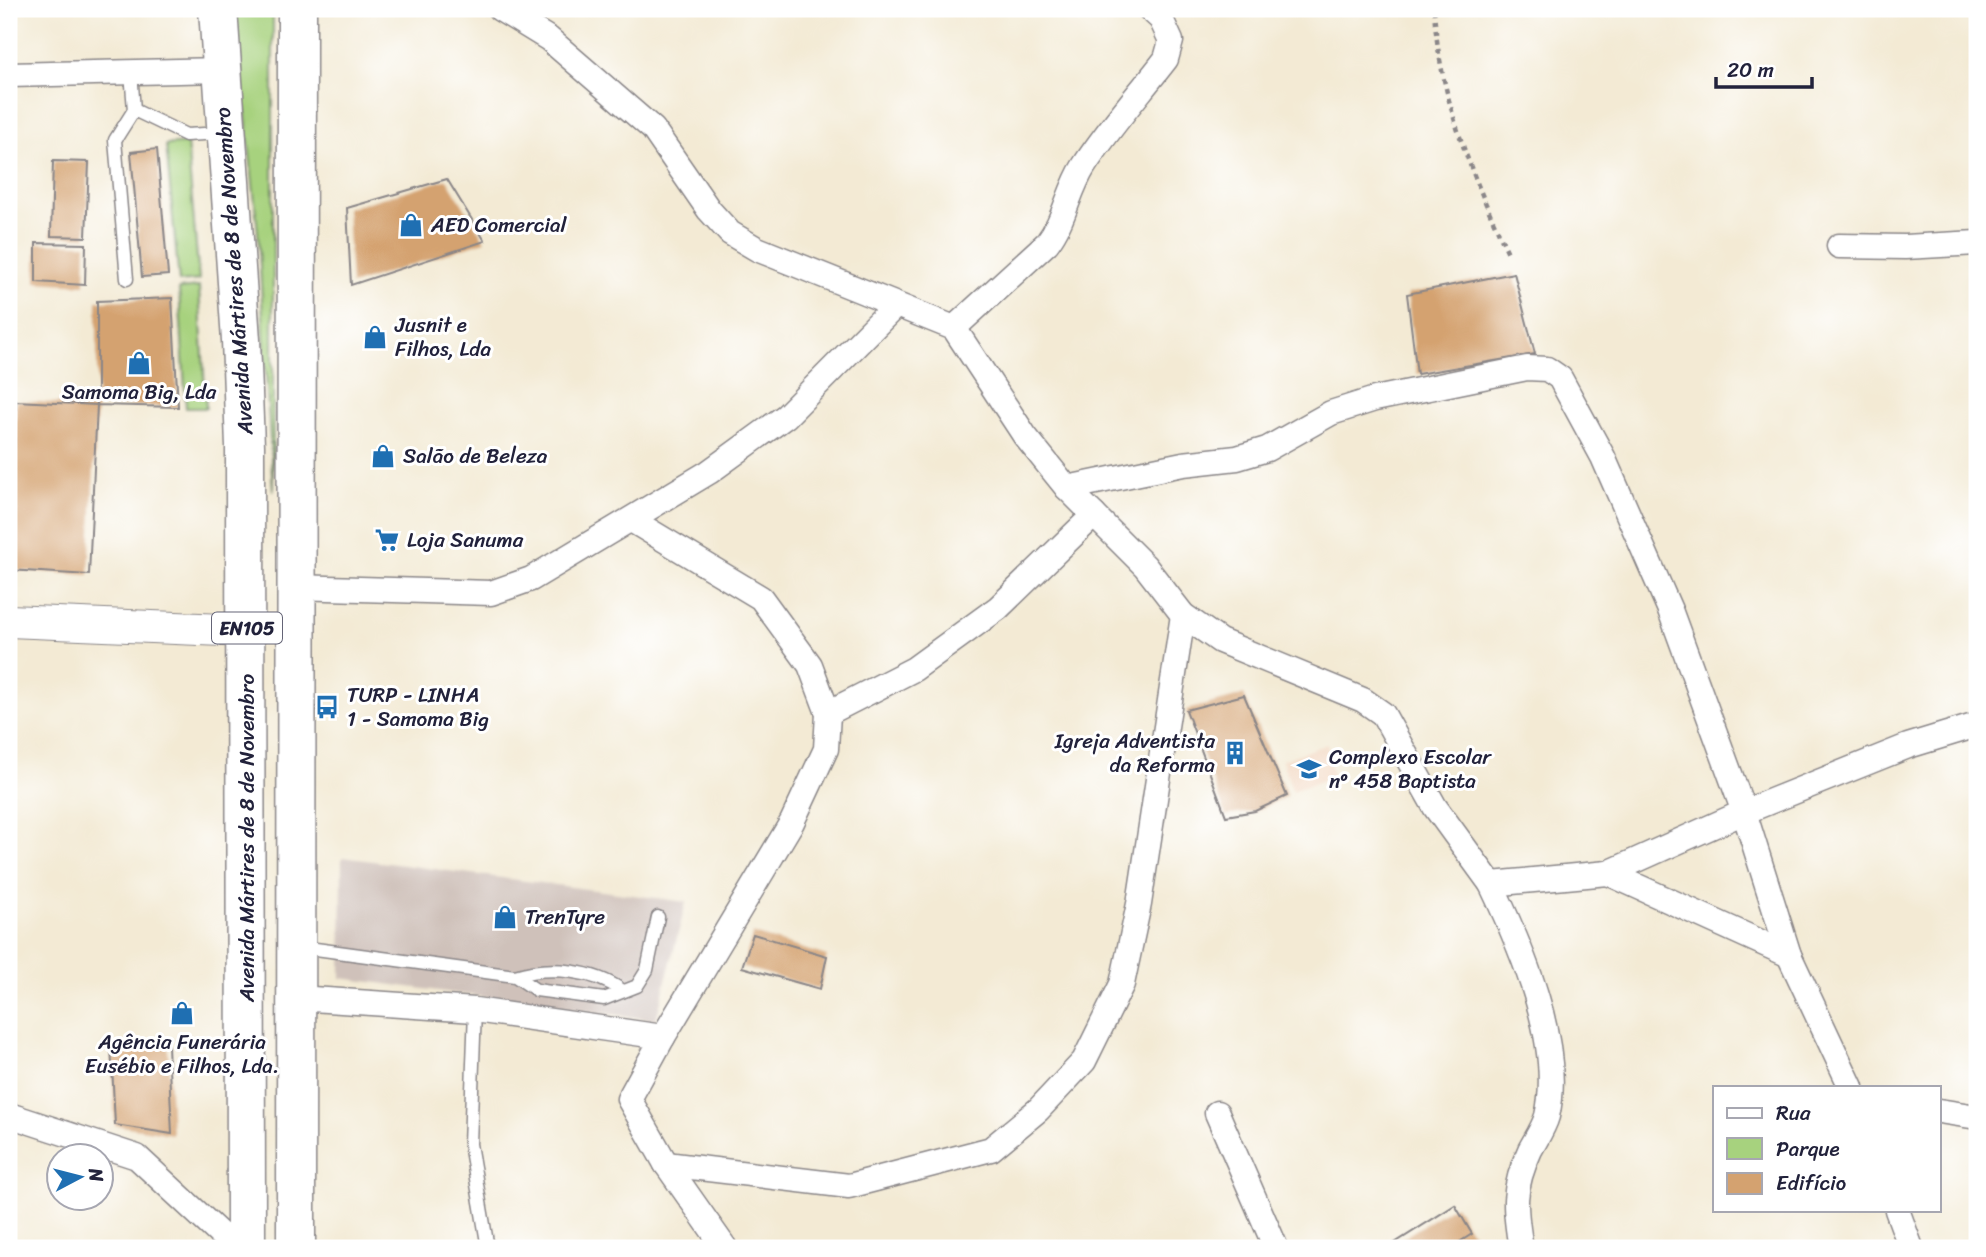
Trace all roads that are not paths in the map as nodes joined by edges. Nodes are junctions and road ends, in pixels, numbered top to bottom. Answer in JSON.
{"nodes":[{"id":1,"x":218,"y":9,"type":"edge"},
{"id":2,"x":297,"y":9,"type":"edge"},
{"id":3,"x":500,"y":9,"type":"edge"},
{"id":4,"x":1150,"y":9,"type":"edge"},
{"id":5,"x":221,"y":70,"type":"junction"},
{"id":6,"x":131,"y":72,"type":"junction"},
{"id":7,"x":9,"y":75,"type":"edge"},
{"id":8,"x":134,"y":110,"type":"junction"},
{"id":9,"x":225,"y":132,"type":"junction"},
{"id":10,"x":1977,"y":243,"type":"edge"},
{"id":11,"x":1839,"y":246,"type":"dead end"},
{"id":12,"x":127,"y":279,"type":"dead end"},
{"id":13,"x":895,"y":306,"type":"junction"},
{"id":14,"x":954,"y":328,"type":"junction"},
{"id":15,"x":1067,"y":488,"type":"junction"},
{"id":16,"x":1094,"y":515,"type":"junction"},
{"id":17,"x":634,"y":520,"type":"junction"},
{"id":18,"x":295,"y":587,"type":"junction"},
{"id":19,"x":1183,"y":615,"type":"junction"},
{"id":20,"x":9,"y":621,"type":"edge"},
{"id":21,"x":247,"y":631,"type":"junction"},
{"id":22,"x":828,"y":713,"type":"junction"},
{"id":23,"x":1977,"y":725,"type":"edge"},
{"id":24,"x":1744,"y":812,"type":"junction"},
{"id":25,"x":1608,"y":873,"type":"junction"},
{"id":26,"x":1491,"y":884,"type":"junction"},
{"id":27,"x":657,"y":917,"type":"dead end"},
{"id":28,"x":298,"y":946,"type":"junction"},
{"id":29,"x":1789,"y":955,"type":"junction"},
{"id":30,"x":515,"y":976,"type":"junction"},
{"id":31,"x":623,"y":991,"type":"junction"},
{"id":32,"x":298,"y":998,"type":"junction"},
{"id":33,"x":475,"y":1010,"type":"junction"},
{"id":34,"x":663,"y":1037,"type":"junction"},
{"id":35,"x":1851,"y":1086,"type":"edge"},
{"id":36,"x":1940,"y":1111,"type":"edge"},
{"id":37,"x":1217,"y":1113,"type":"dead end"},
{"id":38,"x":9,"y":1115,"type":"edge"},
{"id":39,"x":1977,"y":1117,"type":"edge"},
{"id":40,"x":666,"y":1164,"type":"junction"},
{"id":41,"x":1898,"y":1212,"type":"edge"},
{"id":42,"x":235,"y":1248,"type":"edge"},
{"id":43,"x":246,"y":1248,"type":"edge"},
{"id":44,"x":296,"y":1248,"type":"edge"},
{"id":45,"x":488,"y":1248,"type":"edge"},
{"id":46,"x":725,"y":1248,"type":"edge"},
{"id":47,"x":1276,"y":1248,"type":"edge"},
{"id":48,"x":1521,"y":1248,"type":"edge"},
{"id":49,"x":1910,"y":1248,"type":"edge"}],
"edges":[{"from":1,"to":5,"type":"main road","name":"Avenida Mártires de 8 de Novembro","number":"EN105"},
{"from":2,"to":18,"type":"main road","number":"EN105"},
{"from":3,"to":13,"type":"street"},
{"from":4,"to":14,"type":"street"},
{"from":5,"to":6,"type":"street"},
{"from":5,"to":9,"type":"main road","name":"Avenida Mártires de 8 de Novembro","number":"EN105"},
{"from":6,"to":7,"type":"street"},
{"from":6,"to":8,"type":"lane"},
{"from":8,"to":9,"type":"lane"},
{"from":8,"to":12,"type":"lane"},
{"from":9,"to":21,"type":"main road","name":"Avenida Mártires de 8 de Novembro","number":"EN105"},
{"from":10,"to":11,"type":"street"},
{"from":13,"to":14,"type":"street"},
{"from":13,"to":17,"type":"street"},
{"from":14,"to":15,"type":"street"},
{"from":15,"to":16,"type":"street"},
{"from":15,"to":24,"type":"street"},
{"from":16,"to":19,"type":"street"},
{"from":16,"to":22,"type":"street"},
{"from":17,"to":18,"type":"street"},
{"from":17,"to":22,"type":"street"},
{"from":18,"to":28,"type":"main road","number":"EN105"},
{"from":19,"to":26,"type":"street"},
{"from":19,"to":40,"type":"street"},
{"from":20,"to":21,"type":"street"},
{"from":21,"to":43,"type":"main road","name":"Avenida Mártires de 8 de Novembro","number":"EN105"},
{"from":22,"to":34,"type":"street"},
{"from":23,"to":24,"type":"street"},
{"from":24,"to":25,"type":"street"},
{"from":24,"to":29,"type":"street"},
{"from":25,"to":26,"type":"street"},
{"from":25,"to":29,"type":"street"},
{"from":26,"to":48,"type":"street"},
{"from":27,"to":31,"type":"lane"},
{"from":28,"to":30,"type":"lane"},
{"from":28,"to":32,"type":"main road","number":"EN105"},
{"from":29,"to":35,"type":"street"},
{"from":30,"to":31,"type":"lane"},
{"from":30,"to":31,"type":"lane"},
{"from":32,"to":33,"type":"street"},
{"from":32,"to":44,"type":"main road","number":"EN105"},
{"from":33,"to":34,"type":"street"},
{"from":33,"to":45,"type":"lane"},
{"from":34,"to":40,"type":"street"},
{"from":36,"to":39,"type":"street"},
{"from":37,"to":47,"type":"street"},
{"from":38,"to":42,"type":"street"},
{"from":40,"to":46,"type":"street"},
{"from":41,"to":49,"type":"street"}]}
